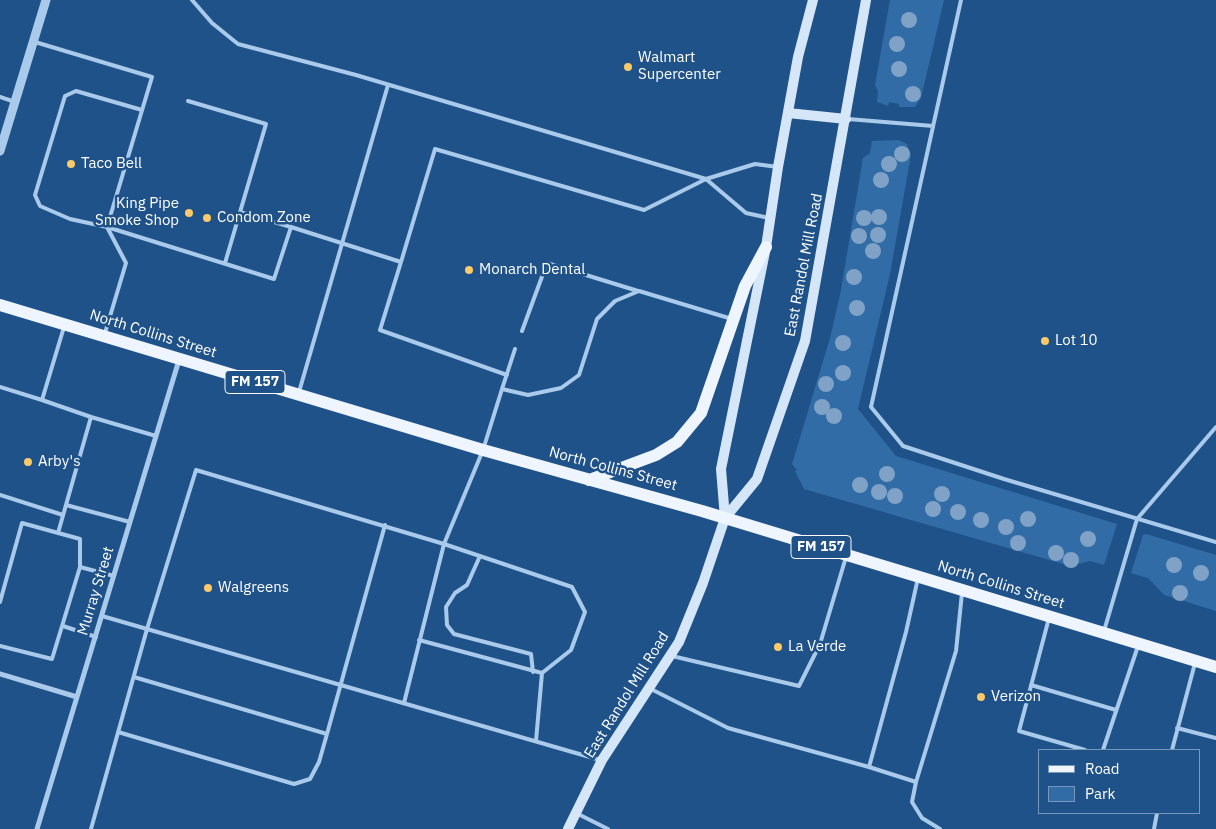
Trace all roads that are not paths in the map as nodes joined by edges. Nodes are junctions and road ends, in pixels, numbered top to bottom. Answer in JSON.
{"nodes":[{"id":1,"x":46,"y":0,"type":"edge"},
{"id":2,"x":192,"y":0,"type":"edge"},
{"id":3,"x":813,"y":0,"type":"edge"},
{"id":4,"x":866,"y":0,"type":"edge"},
{"id":5,"x":961,"y":0,"type":"edge"},
{"id":6,"x":32,"y":42,"type":"junction"},
{"id":7,"x":388,"y":84,"type":"junction"},
{"id":8,"x":0,"y":98,"type":"edge"},
{"id":9,"x":188,"y":101,"type":"dead end"},
{"id":10,"x":15,"y":102,"type":"junction"},
{"id":11,"x":142,"y":110,"type":"junction"},
{"id":12,"x":788,"y":113,"type":"junction"},
{"id":13,"x":846,"y":119,"type":"junction"},
{"id":14,"x":933,"y":126,"type":"junction"},
{"id":15,"x":0,"y":150,"type":"edge"},
{"id":16,"x":778,"y":167,"type":"junction"},
{"id":17,"x":706,"y":179,"type":"junction"},
{"id":18,"x":240,"y":212,"type":"junction"},
{"id":19,"x":771,"y":218,"type":"junction"},
{"id":20,"x":108,"y":227,"type":"junction"},
{"id":21,"x":291,"y":227,"type":"junction"},
{"id":22,"x":342,"y":243,"type":"junction"},
{"id":23,"x":766,"y":247,"type":"junction"},
{"id":24,"x":401,"y":262,"type":"junction"},
{"id":25,"x":225,"y":263,"type":"junction"},
{"id":26,"x":639,"y":291,"type":"junction"},
{"id":27,"x":0,"y":305,"type":"edge"},
{"id":28,"x":734,"y":320,"type":"junction"},
{"id":29,"x":64,"y":324,"type":"junction"},
{"id":30,"x":522,"y":331,"type":"dead end"},
{"id":31,"x":104,"y":336,"type":"junction"},
{"id":32,"x":515,"y":349,"type":"dead end"},
{"id":33,"x":179,"y":360,"type":"junction"},
{"id":34,"x":506,"y":374,"type":"junction"},
{"id":35,"x":0,"y":387,"type":"edge"},
{"id":36,"x":502,"y":389,"type":"junction"},
{"id":37,"x":298,"y":394,"type":"junction"},
{"id":38,"x":42,"y":400,"type":"junction"},
{"id":39,"x":91,"y":417,"type":"junction"},
{"id":40,"x":1216,"y":427,"type":"edge"},
{"id":41,"x":156,"y":436,"type":"junction"},
{"id":42,"x":483,"y":450,"type":"junction"},
{"id":43,"x":589,"y":480,"type":"junction"},
{"id":44,"x":0,"y":495,"type":"edge"},
{"id":45,"x":66,"y":505,"type":"junction"},
{"id":46,"x":63,"y":515,"type":"junction"},
{"id":47,"x":725,"y":518,"type":"junction"},
{"id":48,"x":1137,"y":519,"type":"junction"},
{"id":49,"x":130,"y":522,"type":"junction"},
{"id":50,"x":385,"y":525,"type":"junction"},
{"id":51,"x":58,"y":533,"type":"junction"},
{"id":52,"x":1216,"y":542,"type":"edge"},
{"id":53,"x":444,"y":544,"type":"junction"},
{"id":54,"x":846,"y":555,"type":"junction"},
{"id":55,"x":480,"y":556,"type":"junction"},
{"id":56,"x":80,"y":567,"type":"junction"},
{"id":57,"x":114,"y":576,"type":"junction"},
{"id":58,"x":918,"y":577,"type":"junction"},
{"id":59,"x":962,"y":590,"type":"junction"},
{"id":60,"x":0,"y":602,"type":"edge"},
{"id":61,"x":102,"y":616,"type":"junction"},
{"id":62,"x":1049,"y":617,"type":"junction"},
{"id":63,"x":63,"y":626,"type":"junction"},
{"id":64,"x":147,"y":629,"type":"junction"},
{"id":65,"x":1104,"y":633,"type":"junction"},
{"id":66,"x":96,"y":637,"type":"junction"},
{"id":67,"x":419,"y":640,"type":"junction"},
{"id":68,"x":1138,"y":643,"type":"junction"},
{"id":69,"x":0,"y":646,"type":"edge"},
{"id":70,"x":670,"y":656,"type":"junction"},
{"id":71,"x":1196,"y":661,"type":"junction"},
{"id":72,"x":1216,"y":667,"type":"edge"},
{"id":73,"x":533,"y":672,"type":"junction"},
{"id":74,"x":542,"y":673,"type":"junction"},
{"id":75,"x":0,"y":674,"type":"edge"},
{"id":76,"x":134,"y":677,"type":"junction"},
{"id":77,"x":341,"y":685,"type":"junction"},
{"id":78,"x":1031,"y":685,"type":"junction"},
{"id":79,"x":649,"y":688,"type":"junction"},
{"id":80,"x":77,"y":697,"type":"junction"},
{"id":81,"x":404,"y":703,"type":"junction"},
{"id":82,"x":1116,"y":710,"type":"junction"},
{"id":83,"x":1177,"y":728,"type":"junction"},
{"id":84,"x":118,"y":732,"type":"junction"},
{"id":85,"x":327,"y":734,"type":"junction"},
{"id":86,"x":1216,"y":738,"type":"edge"},
{"id":87,"x":536,"y":741,"type":"junction"},
{"id":88,"x":1082,"y":749,"type":"edge"},
{"id":89,"x":1103,"y":749,"type":"edge"},
{"id":90,"x":1172,"y":749,"type":"edge"},
{"id":91,"x":602,"y":760,"type":"junction"},
{"id":92,"x":869,"y":767,"type":"junction"},
{"id":93,"x":916,"y":782,"type":"junction"},
{"id":94,"x":576,"y":813,"type":"junction"},
{"id":95,"x":1157,"y":814,"type":"edge"},
{"id":96,"x":37,"y":829,"type":"edge"},
{"id":97,"x":91,"y":829,"type":"edge"},
{"id":98,"x":568,"y":829,"type":"edge"},
{"id":99,"x":608,"y":829,"type":"edge"},
{"id":100,"x":940,"y":829,"type":"edge"},
{"id":101,"x":1153,"y":829,"type":"edge"}],
"edges":[{"from":1,"to":6,"type":"street"},
{"from":2,"to":7,"type":"lane"},
{"from":3,"to":12,"type":"main road","name":"East Randol Mill Road"},
{"from":4,"to":13,"type":"main road","name":"East Randol Mill Road"},
{"from":5,"to":14,"type":"lane"},
{"from":6,"to":10,"type":"street"},
{"from":6,"to":11,"type":"lane"},
{"from":7,"to":17,"type":"lane"},
{"from":7,"to":22,"type":"lane"},
{"from":8,"to":10,"type":"lane"},
{"from":9,"to":18,"type":"lane"},
{"from":10,"to":15,"type":"street"},
{"from":11,"to":20,"type":"lane"},
{"from":11,"to":20,"type":"lane"},
{"from":12,"to":13,"type":"main road"},
{"from":12,"to":16,"type":"main road","name":"East Randol Mill Road"},
{"from":13,"to":14,"type":"lane"},
{"from":13,"to":47,"type":"main road","name":"East Randol Mill Road"},
{"from":14,"to":48,"type":"lane"},
{"from":16,"to":17,"type":"lane"},
{"from":16,"to":19,"type":"main road","name":"East Randol Mill Road"},
{"from":17,"to":19,"type":"lane"},
{"from":17,"to":24,"type":"lane"},
{"from":18,"to":21,"type":"lane"},
{"from":18,"to":25,"type":"lane"},
{"from":19,"to":23,"type":"main road","name":"East Randol Mill Road"},
{"from":20,"to":25,"type":"lane"},
{"from":20,"to":31,"type":"lane"},
{"from":21,"to":22,"type":"lane"},
{"from":21,"to":25,"type":"lane"},
{"from":22,"to":24,"type":"lane"},
{"from":22,"to":37,"type":"lane"},
{"from":23,"to":28,"type":"main road"},
{"from":23,"to":47,"type":"main road","name":"East Randol Mill Road"},
{"from":24,"to":34,"type":"lane"},
{"from":26,"to":28,"type":"lane"},
{"from":26,"to":30,"type":"lane"},
{"from":26,"to":36,"type":"lane"},
{"from":27,"to":29,"type":"main road","name":"North Collins Street","number":"FM 157"},
{"from":28,"to":43,"type":"main road"},
{"from":29,"to":31,"type":"main road","name":"North Collins Street","number":"FM 157"},
{"from":29,"to":38,"type":"lane"},
{"from":31,"to":33,"type":"main road","name":"North Collins Street","number":"FM 157"},
{"from":32,"to":34,"type":"lane"},
{"from":33,"to":37,"type":"main road","name":"North Collins Street","number":"FM 157"},
{"from":33,"to":41,"type":"street","name":"Murray Street"},
{"from":34,"to":36,"type":"lane"},
{"from":35,"to":38,"type":"lane"},
{"from":36,"to":42,"type":"lane"},
{"from":37,"to":42,"type":"main road","name":"North Collins Street","number":"FM 157"},
{"from":38,"to":39,"type":"lane"},
{"from":39,"to":41,"type":"lane"},
{"from":39,"to":45,"type":"lane"},
{"from":40,"to":48,"type":"lane"},
{"from":41,"to":49,"type":"street","name":"Murray Street"},
{"from":42,"to":43,"type":"main road","name":"North Collins Street","number":"FM 157"},
{"from":42,"to":53,"type":"lane"},
{"from":43,"to":47,"type":"main road","name":"North Collins Street","number":"FM 157"},
{"from":44,"to":46,"type":"lane"},
{"from":45,"to":46,"type":"lane"},
{"from":45,"to":49,"type":"lane"},
{"from":46,"to":51,"type":"lane"},
{"from":47,"to":54,"type":"main road","name":"North Collins Street","number":"FM 157"},
{"from":47,"to":70,"type":"main road","name":"East Randol Mill Road"},
{"from":48,"to":52,"type":"lane"},
{"from":48,"to":65,"type":"lane"},
{"from":49,"to":57,"type":"street","name":"Murray Street"},
{"from":50,"to":53,"type":"lane"},
{"from":50,"to":64,"type":"lane"},
{"from":50,"to":77,"type":"lane"},
{"from":51,"to":56,"type":"lane"},
{"from":51,"to":60,"type":"lane"},
{"from":53,"to":55,"type":"lane"},
{"from":53,"to":67,"type":"lane"},
{"from":54,"to":58,"type":"main road","name":"North Collins Street","number":"FM 157"},
{"from":54,"to":70,"type":"lane"},
{"from":55,"to":73,"type":"lane"},
{"from":55,"to":74,"type":"lane"},
{"from":56,"to":57,"type":"lane"},
{"from":56,"to":63,"type":"lane"},
{"from":57,"to":61,"type":"street","name":"Murray Street"},
{"from":58,"to":59,"type":"main road","name":"North Collins Street","number":"FM 157"},
{"from":58,"to":92,"type":"lane"},
{"from":59,"to":62,"type":"main road","name":"North Collins Street","number":"FM 157"},
{"from":59,"to":93,"type":"lane"},
{"from":61,"to":64,"type":"lane"},
{"from":61,"to":66,"type":"street","name":"Murray Street"},
{"from":62,"to":65,"type":"main road","name":"North Collins Street","number":"FM 157"},
{"from":62,"to":78,"type":"lane"},
{"from":63,"to":66,"type":"lane"},
{"from":63,"to":69,"type":"lane"},
{"from":64,"to":76,"type":"lane"},
{"from":64,"to":77,"type":"lane"},
{"from":65,"to":68,"type":"main road","name":"North Collins Street","number":"FM 157"},
{"from":66,"to":80,"type":"street","name":"Murray Street"},
{"from":67,"to":73,"type":"lane"},
{"from":67,"to":81,"type":"lane"},
{"from":68,"to":71,"type":"main road","name":"North Collins Street","number":"FM 157"},
{"from":68,"to":82,"type":"lane"},
{"from":70,"to":79,"type":"main road","name":"East Randol Mill Road"},
{"from":71,"to":72,"type":"main road","name":"North Collins Street","number":"FM 157"},
{"from":71,"to":83,"type":"lane"},
{"from":73,"to":74,"type":"lane"},
{"from":74,"to":87,"type":"lane"},
{"from":75,"to":80,"type":"street"},
{"from":76,"to":84,"type":"lane"},
{"from":76,"to":85,"type":"lane"},
{"from":77,"to":81,"type":"lane"},
{"from":77,"to":85,"type":"lane"},
{"from":78,"to":82,"type":"lane"},
{"from":78,"to":88,"type":"lane"},
{"from":79,"to":91,"type":"main road","name":"East Randol Mill Road"},
{"from":79,"to":92,"type":"lane"},
{"from":80,"to":96,"type":"street","name":"Murray Street"},
{"from":81,"to":87,"type":"lane"},
{"from":82,"to":89,"type":"lane"},
{"from":83,"to":86,"type":"lane"},
{"from":83,"to":90,"type":"lane"},
{"from":84,"to":85,"type":"lane"},
{"from":84,"to":97,"type":"lane"},
{"from":87,"to":91,"type":"lane"},
{"from":91,"to":94,"type":"main road","name":"East Randol Mill Road"},
{"from":92,"to":93,"type":"lane"},
{"from":93,"to":100,"type":"lane"},
{"from":94,"to":98,"type":"main road","name":"East Randol Mill Road"},
{"from":94,"to":99,"type":"lane"},
{"from":95,"to":101,"type":"lane"}]}
